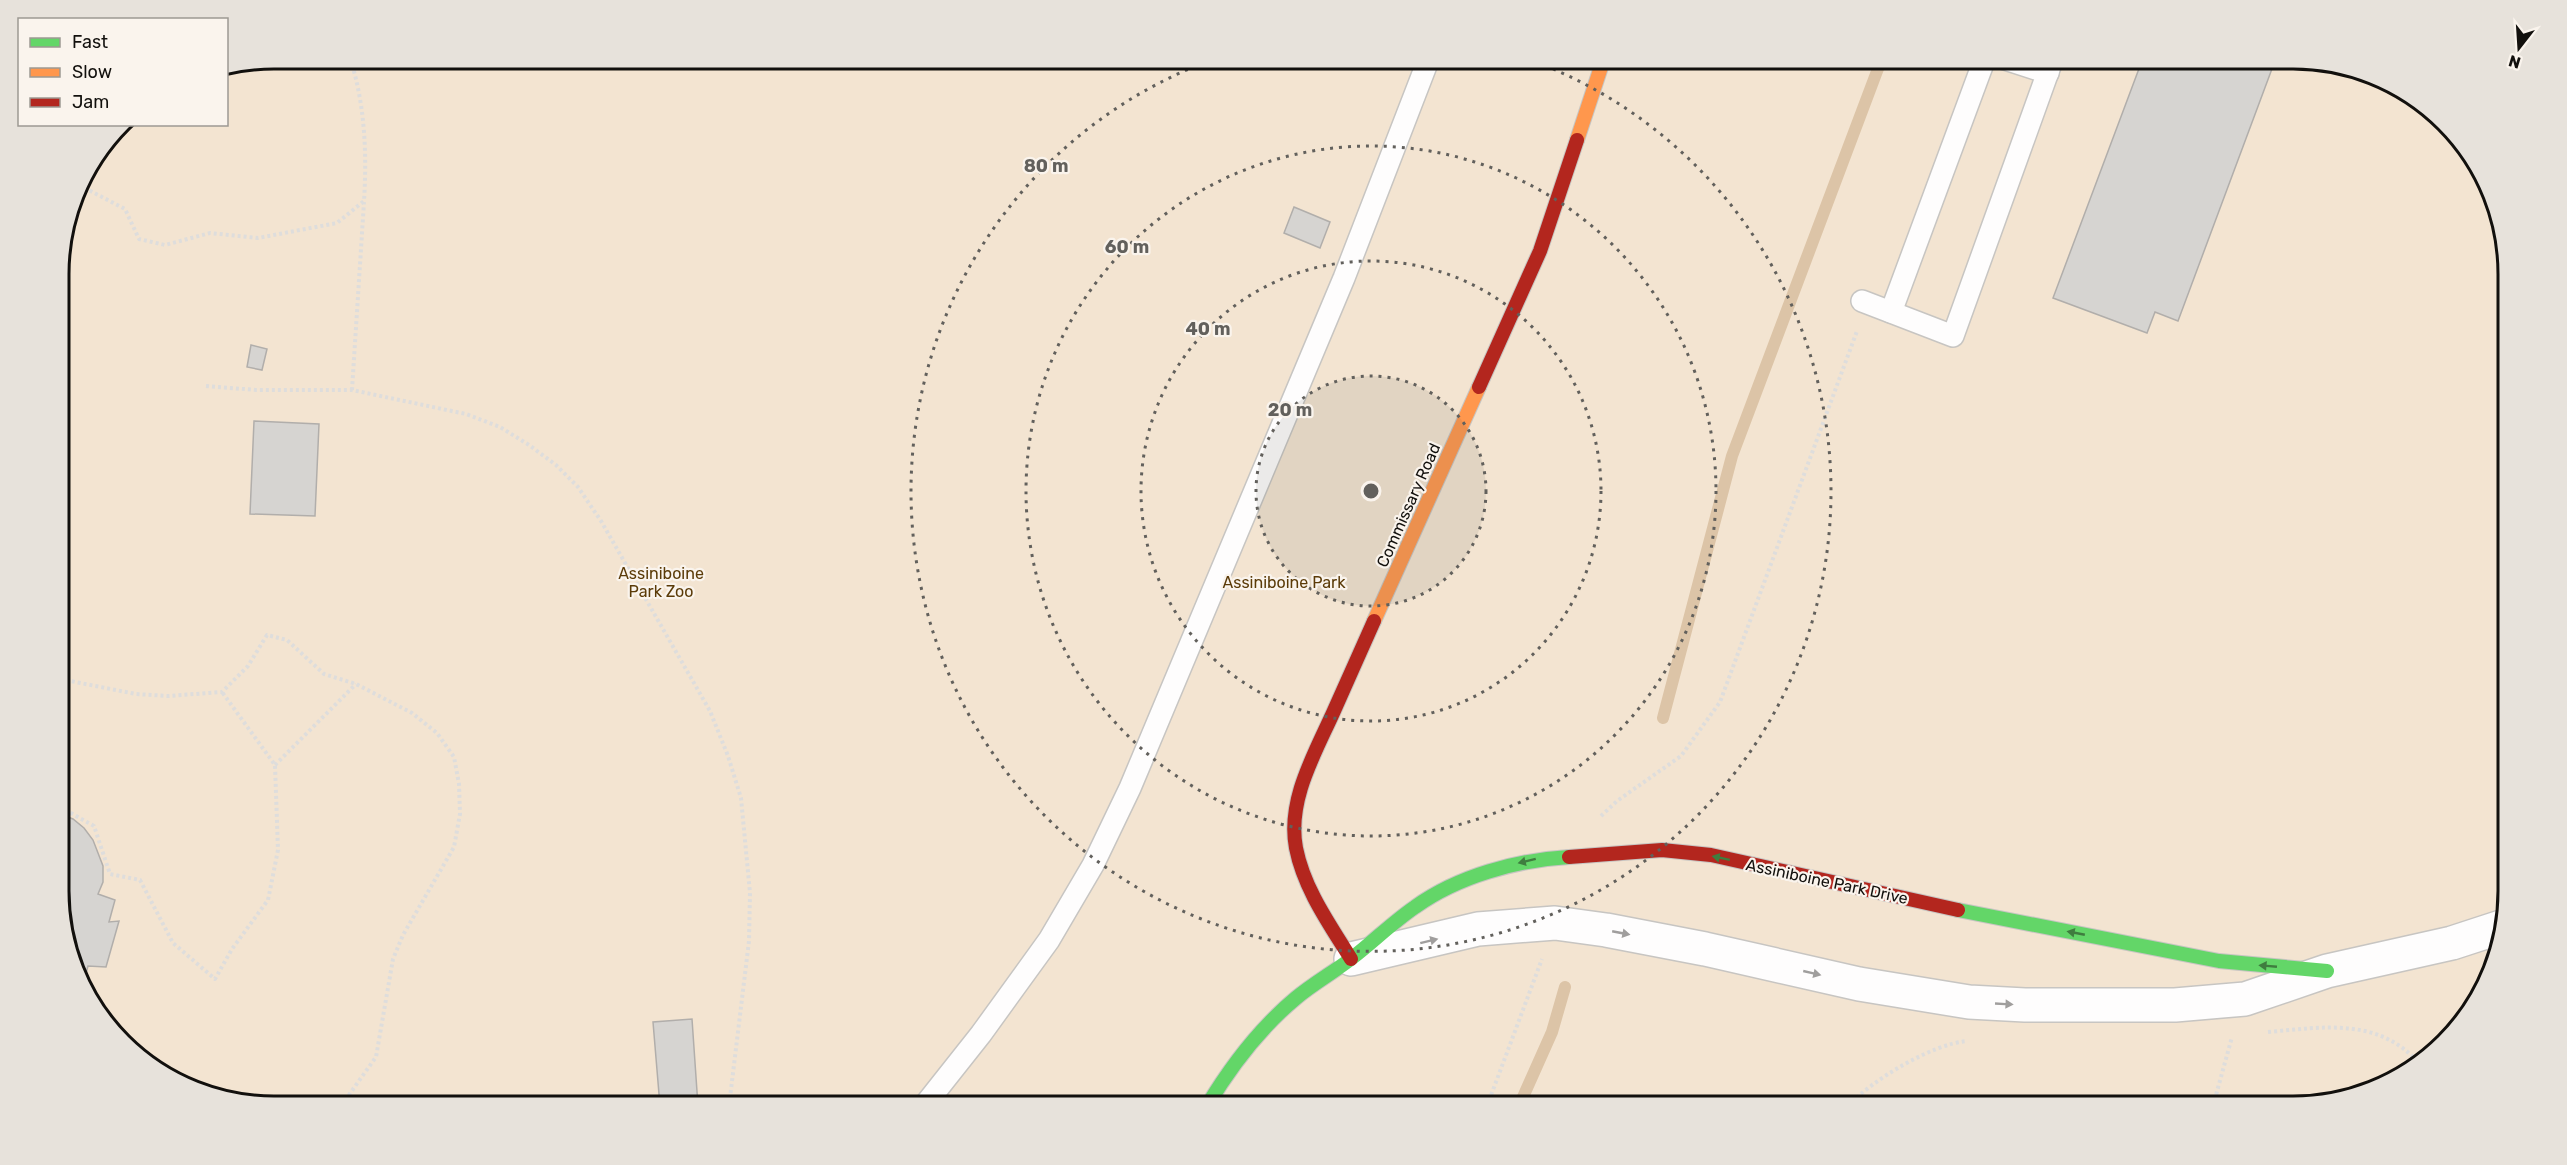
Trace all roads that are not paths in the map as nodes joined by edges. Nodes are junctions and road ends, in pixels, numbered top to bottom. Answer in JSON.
{"nodes":[{"id":1,"x":1425,"y":69,"type":"edge"},
{"id":2,"x":1600,"y":69,"type":"edge"},
{"id":3,"x":1981,"y":69,"type":"edge"},
{"id":4,"x":2050,"y":69,"type":"edge"},
{"id":5,"x":1862,"y":301,"type":"road end"},
{"id":6,"x":1891,"y":312,"type":"junction"},
{"id":7,"x":2494,"y":929,"type":"edge"},
{"id":8,"x":1352,"y":960,"type":"junction"},
{"id":9,"x":2326,"y":971,"type":"junction"},
{"id":10,"x":932,"y":1096,"type":"edge"},
{"id":11,"x":1213,"y":1096,"type":"edge"}],
"edges":[{"from":1,"to":10,"type":"lane"},
{"from":2,"to":8,"type":"street","name":"Commissary Road"},
{"from":3,"to":6,"type":"lane"},
{"from":4,"to":6,"type":"lane"},
{"from":5,"to":6,"type":"lane"},
{"from":7,"to":9,"type":"street","name":"Assiniboine Park Drive"},
{"from":8,"to":9,"type":"street","name":"Assiniboine Park Drive","one_way":true},
{"from":9,"to":8,"type":"street","name":"Assiniboine Park Drive","one_way":true},
{"from":8,"to":11,"type":"street","name":"Assiniboine Park Drive"}]}
